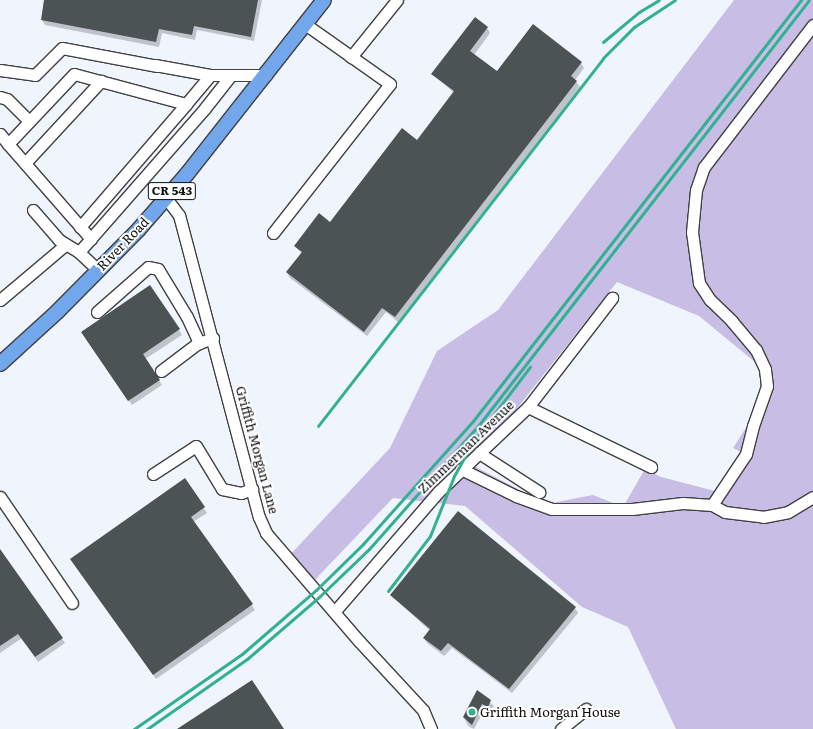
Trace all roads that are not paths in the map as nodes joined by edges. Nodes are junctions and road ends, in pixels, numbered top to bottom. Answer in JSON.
{"nodes":[{"id":1,"x":324,"y":0,"type":"edge"},
{"id":2,"x":397,"y":0,"type":"edge"},
{"id":3,"x":305,"y":24,"type":"junction"},
{"id":4,"x":813,"y":25,"type":"edge"},
{"id":5,"x":351,"y":57,"type":"junction"},
{"id":6,"x":0,"y":70,"type":"edge"},
{"id":7,"x":210,"y":75,"type":"junction"},
{"id":8,"x":231,"y":75,"type":"junction"},
{"id":9,"x":266,"y":75,"type":"junction"},
{"id":10,"x":101,"y":81,"type":"junction"},
{"id":11,"x":0,"y":97,"type":"edge"},
{"id":12,"x":186,"y":104,"type":"junction"},
{"id":13,"x":29,"y":121,"type":"junction"},
{"id":14,"x":0,"y":134,"type":"edge"},
{"id":15,"x":8,"y":144,"type":"junction"},
{"id":16,"x":25,"y":164,"type":"junction"},
{"id":17,"x":166,"y":198,"type":"junction"},
{"id":18,"x":33,"y":210,"type":"dead end"},
{"id":19,"x":80,"y":227,"type":"junction"},
{"id":20,"x":273,"y":233,"type":"dead end"},
{"id":21,"x":91,"y":239,"type":"junction"},
{"id":22,"x":65,"y":245,"type":"junction"},
{"id":23,"x":79,"y":252,"type":"junction"},
{"id":24,"x":98,"y":270,"type":"junction"},
{"id":25,"x":612,"y":298,"type":"dead end"},
{"id":26,"x":0,"y":300,"type":"edge"},
{"id":27,"x":98,"y":312,"type":"dead end"},
{"id":28,"x":213,"y":338,"type":"junction"},
{"id":29,"x":198,"y":343,"type":"junction"},
{"id":30,"x":0,"y":364,"type":"edge"},
{"id":31,"x":160,"y":371,"type":"dead end"},
{"id":32,"x":528,"y":406,"type":"junction"},
{"id":33,"x":479,"y":453,"type":"junction"},
{"id":34,"x":651,"y":467,"type":"dead end"},
{"id":35,"x":461,"y":469,"type":"junction"},
{"id":36,"x":153,"y":474,"type":"dead end"},
{"id":37,"x":252,"y":489,"type":"junction"},
{"id":38,"x":540,"y":492,"type":"dead end"},
{"id":39,"x":0,"y":497,"type":"edge"},
{"id":40,"x":813,"y":497,"type":"edge"},
{"id":41,"x":712,"y":505,"type":"junction"},
{"id":42,"x":72,"y":603,"type":"dead end"},
{"id":43,"x":334,"y":611,"type":"junction"},
{"id":44,"x":586,"y":709,"type":"dead end"},
{"id":45,"x":431,"y":729,"type":"edge"},
{"id":46,"x":561,"y":729,"type":"edge"}],
"edges":[{"from":1,"to":3,"type":"main road","name":"River Road","number":"CR 543"},
{"from":2,"to":5,"type":"street"},
{"from":3,"to":5,"type":"street"},
{"from":3,"to":9,"type":"main road","name":"River Road","number":"CR 543"},
{"from":4,"to":41,"type":"street"},
{"from":5,"to":20,"type":"street"},
{"from":6,"to":7,"type":"street"},
{"from":7,"to":8,"type":"street"},
{"from":7,"to":12,"type":"street"},
{"from":8,"to":9,"type":"street"},
{"from":8,"to":21,"type":"street"},
{"from":9,"to":17,"type":"main road","name":"River Road","number":"CR 543"},
{"from":10,"to":12,"type":"street"},
{"from":10,"to":13,"type":"street"},
{"from":10,"to":16,"type":"street"},
{"from":11,"to":13,"type":"street"},
{"from":12,"to":19,"type":"street"},
{"from":13,"to":15,"type":"street"},
{"from":14,"to":15,"type":"street"},
{"from":15,"to":16,"type":"street"},
{"from":16,"to":19,"type":"street"},
{"from":17,"to":24,"type":"main road","name":"River Road","number":"CR 543"},
{"from":17,"to":28,"type":"street","name":"Griffith Morgan Lane"},
{"from":18,"to":22,"type":"street"},
{"from":19,"to":21,"type":"street"},
{"from":21,"to":23,"type":"street"},
{"from":22,"to":23,"type":"street"},
{"from":22,"to":26,"type":"street"},
{"from":23,"to":24,"type":"street"},
{"from":24,"to":30,"type":"main road","name":"River Road","number":"CR 543"},
{"from":25,"to":32,"type":"street"},
{"from":27,"to":29,"type":"street"},
{"from":28,"to":29,"type":"street"},
{"from":28,"to":37,"type":"street","name":"Griffith Morgan Lane"},
{"from":29,"to":31,"type":"street"},
{"from":32,"to":33,"type":"street","name":"Zimmerman Avenue"},
{"from":32,"to":34,"type":"street","name":"Zimmerman Avenue"},
{"from":33,"to":35,"type":"street","name":"Zimmerman Avenue"},
{"from":33,"to":38,"type":"street"},
{"from":35,"to":41,"type":"street"},
{"from":35,"to":43,"type":"street","name":"Zimmerman Avenue"},
{"from":36,"to":37,"type":"street"},
{"from":37,"to":43,"type":"street","name":"Griffith Morgan Lane"},
{"from":39,"to":42,"type":"street"},
{"from":40,"to":41,"type":"street"},
{"from":43,"to":45,"type":"street","name":"Griffith Morgan Lane"},
{"from":44,"to":46,"type":"street"}]}
